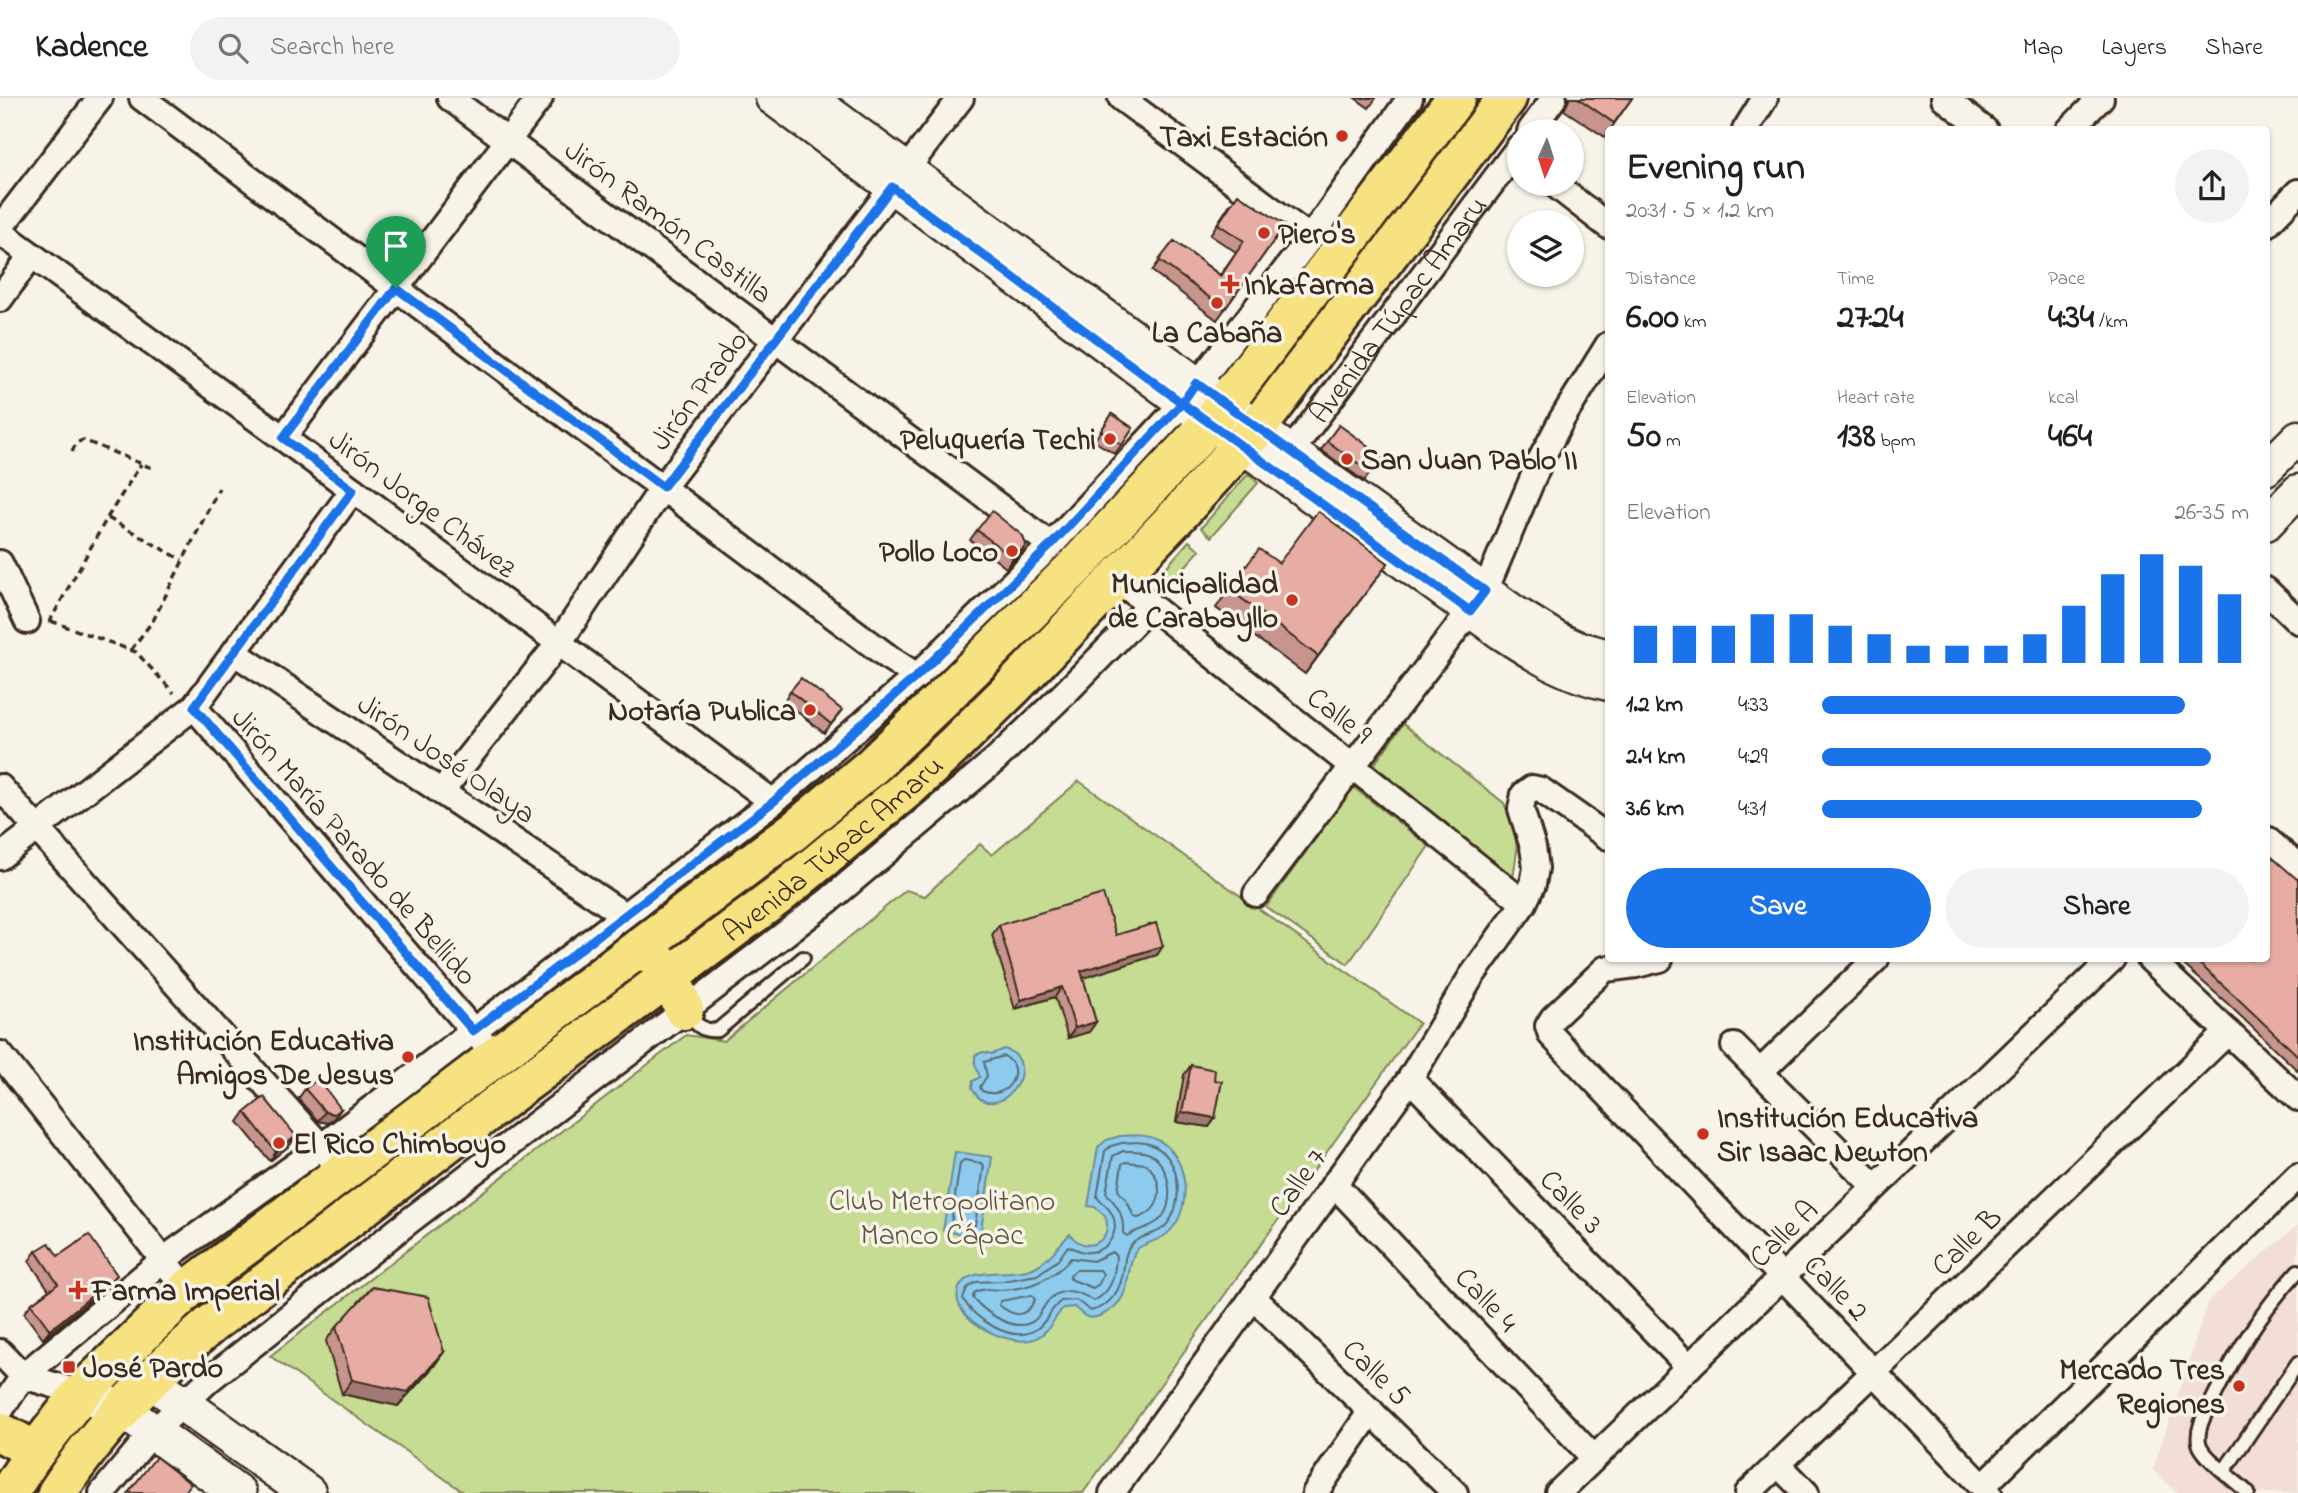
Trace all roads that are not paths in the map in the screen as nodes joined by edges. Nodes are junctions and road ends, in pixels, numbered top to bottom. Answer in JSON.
{"nodes":[{"id":1,"x":100,"y":98,"type":"edge"},
{"id":2,"x":142,"y":98,"type":"edge"},
{"id":3,"x":450,"y":98,"type":"edge"},
{"id":4,"x":540,"y":98,"type":"edge"},
{"id":5,"x":772,"y":98,"type":"edge"},
{"id":6,"x":810,"y":98,"type":"edge"},
{"id":7,"x":961,"y":98,"type":"edge"},
{"id":8,"x":1121,"y":98,"type":"edge"},
{"id":9,"x":1410,"y":98,"type":"edge"},
{"id":10,"x":1554,"y":98,"type":"edge"},
{"id":11,"x":1765,"y":98,"type":"edge"},
{"id":12,"x":1944,"y":98,"type":"edge"},
{"id":13,"x":2101,"y":98,"type":"edge"},
{"id":14,"x":1454,"y":101,"type":"edge"},
{"id":15,"x":1496,"y":113,"type":"edge"},
{"id":16,"x":1539,"y":119,"type":"edge"},
{"id":17,"x":1748,"y":126,"type":"edge"},
{"id":18,"x":1980,"y":126,"type":"edge"},
{"id":19,"x":2073,"y":126,"type":"edge"},
{"id":20,"x":508,"y":141,"type":"junction"},
{"id":21,"x":1507,"y":167,"type":"edge"},
{"id":22,"x":900,"y":179,"type":"junction"},
{"id":23,"x":2298,"y":192,"type":"edge"},
{"id":24,"x":1569,"y":196,"type":"edge"},
{"id":25,"x":2270,"y":221,"type":"edge"},
{"id":26,"x":1605,"y":224,"type":"edge"},
{"id":27,"x":0,"y":230,"type":"edge"},
{"id":28,"x":1310,"y":238,"type":"junction"},
{"id":29,"x":31,"y":256,"type":"junction"},
{"id":30,"x":396,"y":288,"type":"junction"},
{"id":31,"x":0,"y":299,"type":"edge"},
{"id":32,"x":776,"y":340,"type":"junction"},
{"id":33,"x":1601,"y":374,"type":"edge"},
{"id":34,"x":1204,"y":404,"type":"junction"},
{"id":35,"x":2298,"y":436,"type":"edge"},
{"id":36,"x":1249,"y":437,"type":"junction"},
{"id":37,"x":283,"y":438,"type":"junction"},
{"id":38,"x":1284,"y":462,"type":"junction"},
{"id":39,"x":2270,"y":465,"type":"edge"},
{"id":40,"x":663,"y":487,"type":"junction"},
{"id":41,"x":353,"y":490,"type":"junction"},
{"id":42,"x":2298,"y":491,"type":"edge"},
{"id":43,"x":2270,"y":520,"type":"edge"},
{"id":44,"x":1051,"y":545,"type":"junction"},
{"id":45,"x":0,"y":564,"type":"edge"},
{"id":46,"x":1116,"y":579,"type":"junction"},
{"id":47,"x":2270,"y":594,"type":"edge"},
{"id":48,"x":1477,"y":601,"type":"junction"},
{"id":49,"x":1150,"y":606,"type":"junction"},
{"id":50,"x":39,"y":621,"type":"road end"},
{"id":51,"x":2298,"y":621,"type":"edge"},
{"id":52,"x":559,"y":643,"type":"junction"},
{"id":53,"x":234,"y":653,"type":"junction"},
{"id":54,"x":1605,"y":655,"type":"edge"},
{"id":55,"x":917,"y":676,"type":"junction"},
{"id":56,"x":1605,"y":683,"type":"edge"},
{"id":57,"x":192,"y":709,"type":"junction"},
{"id":58,"x":1353,"y":765,"type":"junction"},
{"id":59,"x":0,"y":787,"type":"edge"},
{"id":60,"x":441,"y":792,"type":"junction"},
{"id":61,"x":773,"y":802,"type":"junction"},
{"id":62,"x":37,"y":829,"type":"junction"},
{"id":63,"x":1605,"y":835,"type":"edge"},
{"id":64,"x":2270,"y":842,"type":"edge"},
{"id":65,"x":0,"y":856,"type":"edge"},
{"id":66,"x":2298,"y":866,"type":"edge"},
{"id":67,"x":1256,"y":894,"type":"dead end"},
{"id":68,"x":1524,"y":903,"type":"junction"},
{"id":69,"x":634,"y":930,"type":"junction"},
{"id":70,"x":803,"y":958,"type":"dead end"},
{"id":71,"x":1648,"y":962,"type":"edge"},
{"id":72,"x":1873,"y":962,"type":"edge"},
{"id":73,"x":2109,"y":962,"type":"edge"},
{"id":74,"x":2153,"y":962,"type":"edge"},
{"id":75,"x":678,"y":993,"type":"junction"},
{"id":76,"x":2228,"y":1032,"type":"junction"},
{"id":77,"x":484,"y":1044,"type":"junction"},
{"id":78,"x":1734,"y":1046,"type":"dead end"},
{"id":79,"x":0,"y":1054,"type":"edge"},
{"id":80,"x":1761,"y":1071,"type":"junction"},
{"id":81,"x":1410,"y":1079,"type":"junction"},
{"id":82,"x":2298,"y":1098,"type":"edge"},
{"id":83,"x":333,"y":1160,"type":"junction"},
{"id":84,"x":2298,"y":1176,"type":"edge"},
{"id":85,"x":1334,"y":1184,"type":"junction"},
{"id":86,"x":1875,"y":1187,"type":"junction"},
{"id":87,"x":163,"y":1260,"type":"junction"},
{"id":88,"x":2298,"y":1271,"type":"edge"},
{"id":89,"x":1783,"y":1276,"type":"junction"},
{"id":90,"x":187,"y":1290,"type":"junction"},
{"id":91,"x":1253,"y":1297,"type":"junction"},
{"id":92,"x":0,"y":1352,"type":"edge"},
{"id":93,"x":2298,"y":1363,"type":"edge"},
{"id":94,"x":1689,"y":1367,"type":"junction"},
{"id":95,"x":1875,"y":1373,"type":"junction"},
{"id":96,"x":23,"y":1376,"type":"junction"},
{"id":97,"x":150,"y":1380,"type":"junction"},
{"id":98,"x":81,"y":1392,"type":"junction"},
{"id":99,"x":183,"y":1404,"type":"junction"},
{"id":100,"x":121,"y":1409,"type":"junction"},
{"id":101,"x":1371,"y":1410,"type":"junction"},
{"id":102,"x":0,"y":1411,"type":"edge"},
{"id":103,"x":0,"y":1432,"type":"edge"},
{"id":104,"x":153,"y":1432,"type":"junction"},
{"id":105,"x":36,"y":1451,"type":"junction"},
{"id":106,"x":1594,"y":1458,"type":"junction"},
{"id":107,"x":1778,"y":1464,"type":"junction"},
{"id":108,"x":2224,"y":1471,"type":"junction"},
{"id":109,"x":1986,"y":1490,"type":"edge"},
{"id":110,"x":8,"y":1493,"type":"edge"},
{"id":111,"x":57,"y":1493,"type":"edge"},
{"id":112,"x":102,"y":1493,"type":"edge"},
{"id":113,"x":238,"y":1493,"type":"edge"},
{"id":114,"x":308,"y":1493,"type":"edge"},
{"id":115,"x":1112,"y":1493,"type":"edge"},
{"id":116,"x":1315,"y":1493,"type":"edge"},
{"id":117,"x":1455,"y":1493,"type":"edge"},
{"id":118,"x":1558,"y":1493,"type":"edge"},
{"id":119,"x":1748,"y":1493,"type":"edge"},
{"id":120,"x":1806,"y":1493,"type":"edge"},
{"id":121,"x":2248,"y":1493,"type":"edge"}],
"edges":[{"from":1,"to":27,"type":"street"},
{"from":2,"to":30,"type":"street"},
{"from":3,"to":20,"type":"street","name":"Jirón Ramón Castilla"},
{"from":4,"to":20,"type":"street"},
{"from":5,"to":22,"type":"street"},
{"from":6,"to":22,"type":"street"},
{"from":7,"to":22,"type":"street","name":"Jirón Prado"},
{"from":8,"to":28,"type":"street"},
{"from":9,"to":28,"type":"street","name":"Avenida Túpac Amaru"},
{"from":10,"to":16,"type":"street"},
{"from":11,"to":17,"type":"street"},
{"from":12,"to":18,"type":"street"},
{"from":13,"to":19,"type":"street"},
{"from":14,"to":15,"type":"highway"},
{"from":14,"to":34,"type":"highway","name":"Avenida Túpac Amaru"},
{"from":15,"to":36,"type":"highway","name":"Avenida Túpac Amaru"},
{"from":20,"to":30,"type":"street"},
{"from":20,"to":32,"type":"street","name":"Jirón Ramón Castilla"},
{"from":21,"to":38,"type":"street","name":"Avenida Túpac Amaru"},
{"from":22,"to":32,"type":"street","name":"Jirón Prado"},
{"from":22,"to":34,"type":"street"},
{"from":23,"to":25,"type":"street"},
{"from":24,"to":26,"type":"street"},
{"from":27,"to":29,"type":"street","name":"Jirón Jorge Chávez"},
{"from":28,"to":34,"type":"street","name":"Avenida Túpac Amaru"},
{"from":29,"to":31,"type":"street"},
{"from":29,"to":37,"type":"street","name":"Jirón Jorge Chávez"},
{"from":30,"to":37,"type":"street"},
{"from":30,"to":40,"type":"street"},
{"from":32,"to":40,"type":"street","name":"Jirón Prado"},
{"from":32,"to":44,"type":"street","name":"Jirón Ramón Castilla"},
{"from":33,"to":48,"type":"street"},
{"from":34,"to":36,"type":"street"},
{"from":34,"to":44,"type":"street","name":"Avenida Túpac Amaru"},
{"from":34,"to":69,"type":"highway","name":"Avenida Túpac Amaru"},
{"from":35,"to":39,"type":"street"},
{"from":36,"to":38,"type":"street"},
{"from":36,"to":46,"type":"highway","name":"Avenida Túpac Amaru"},
{"from":37,"to":41,"type":"street","name":"Jirón Jorge Chávez"},
{"from":38,"to":48,"type":"street"},
{"from":40,"to":52,"type":"street","name":"Jirón Prado"},
{"from":40,"to":55,"type":"street"},
{"from":41,"to":52,"type":"street","name":"Jirón Jorge Chávez"},
{"from":41,"to":53,"type":"street"},
{"from":42,"to":43,"type":"street"},
{"from":44,"to":55,"type":"street","name":"Avenida Túpac Amaru"},
{"from":45,"to":50,"type":"street"},
{"from":46,"to":49,"type":"street","name":"Calle 9"},
{"from":46,"to":75,"type":"highway","name":"Avenida Túpac Amaru"},
{"from":47,"to":51,"type":"street"},
{"from":48,"to":54,"type":"street"},
{"from":48,"to":56,"type":"street"},
{"from":48,"to":58,"type":"street"},
{"from":49,"to":58,"type":"street","name":"Calle 9"},
{"from":49,"to":75,"type":"street"},
{"from":52,"to":60,"type":"street","name":"Jirón Prado"},
{"from":52,"to":61,"type":"street","name":"Jirón Jorge Chávez"},
{"from":53,"to":57,"type":"street"},
{"from":53,"to":60,"type":"street","name":"Jirón José Olaya"},
{"from":55,"to":61,"type":"street","name":"Avenida Túpac Amaru"},
{"from":57,"to":62,"type":"street"},
{"from":57,"to":77,"type":"street","name":"Jirón María Parado de Bellido"},
{"from":58,"to":67,"type":"street"},
{"from":58,"to":68,"type":"street","name":"Calle 9"},
{"from":59,"to":62,"type":"street"},
{"from":60,"to":69,"type":"street","name":"Jirón José Olaya"},
{"from":61,"to":69,"type":"street","name":"Avenida Túpac Amaru"},
{"from":62,"to":65,"type":"street"},
{"from":62,"to":83,"type":"street"},
{"from":63,"to":68,"type":"street","name":"Calle 7"},
{"from":64,"to":66,"type":"street"},
{"from":68,"to":81,"type":"street","name":"Calle 7"},
{"from":69,"to":75,"type":"highway"},
{"from":69,"to":77,"type":"highway","name":"Avenida Túpac Amaru"},
{"from":70,"to":75,"type":"lane"},
{"from":71,"to":89,"type":"street","name":"Calle 2"},
{"from":72,"to":80,"type":"street"},
{"from":73,"to":86,"type":"street","name":"Calle A"},
{"from":74,"to":76,"type":"street"},
{"from":75,"to":97,"type":"highway","name":"Avenida Túpac Amaru"},
{"from":75,"to":99,"type":"street"},
{"from":76,"to":82,"type":"street"},
{"from":76,"to":95,"type":"street","name":"Calle B"},
{"from":77,"to":83,"type":"highway","name":"Avenida Túpac Amaru"},
{"from":78,"to":80,"type":"street"},
{"from":79,"to":87,"type":"street"},
{"from":80,"to":86,"type":"street"},
{"from":81,"to":85,"type":"street","name":"Calle 7"},
{"from":81,"to":94,"type":"street","name":"Calle 3"},
{"from":83,"to":87,"type":"street","name":"Avenida Túpac Amaru"},
{"from":83,"to":90,"type":"highway","name":"Avenida Túpac Amaru"},
{"from":84,"to":109,"type":"street"},
{"from":85,"to":91,"type":"street","name":"Calle 7"},
{"from":85,"to":106,"type":"street","name":"Calle 4"},
{"from":86,"to":89,"type":"street","name":"Calle A"},
{"from":87,"to":90,"type":"street"},
{"from":87,"to":96,"type":"street","name":"Avenida Túpac Amaru"},
{"from":88,"to":108,"type":"lane"},
{"from":89,"to":94,"type":"street","name":"Calle A"},
{"from":89,"to":95,"type":"street","name":"Calle 2"},
{"from":90,"to":98,"type":"highway","name":"Avenida Túpac Amaru"},
{"from":91,"to":101,"type":"street","name":"Calle 5"},
{"from":91,"to":115,"type":"street","name":"Calle 7"},
{"from":92,"to":96,"type":"street"},
{"from":93,"to":108,"type":"lane"},
{"from":94,"to":106,"type":"street","name":"Calle A"},
{"from":95,"to":107,"type":"street","name":"Calle B"},
{"from":95,"to":109,"type":"street","name":"Calle 2"},
{"from":96,"to":98,"type":"street"},
{"from":96,"to":102,"type":"street","name":"Avenida Túpac Amaru"},
{"from":97,"to":99,"type":"main road"},
{"from":97,"to":100,"type":"highway","name":"Avenida Túpac Amaru"},
{"from":98,"to":100,"type":"main road"},
{"from":98,"to":105,"type":"highway","name":"Avenida Túpac Amaru"},
{"from":99,"to":104,"type":"street"},
{"from":99,"to":114,"type":"main road"},
{"from":100,"to":104,"type":"main road"},
{"from":100,"to":111,"type":"highway","name":"Avenida Túpac Amaru"},
{"from":101,"to":116,"type":"street"},
{"from":101,"to":117,"type":"street","name":"Calle 5"},
{"from":103,"to":105,"type":"highway"},
{"from":104,"to":112,"type":"street"},
{"from":104,"to":113,"type":"main road"},
{"from":105,"to":110,"type":"highway","name":"Avenida Túpac Amaru"},
{"from":106,"to":118,"type":"street","name":"Calle A"},
{"from":107,"to":119,"type":"street","name":"Calle B"},
{"from":107,"to":120,"type":"street"},
{"from":108,"to":121,"type":"lane"}]}
